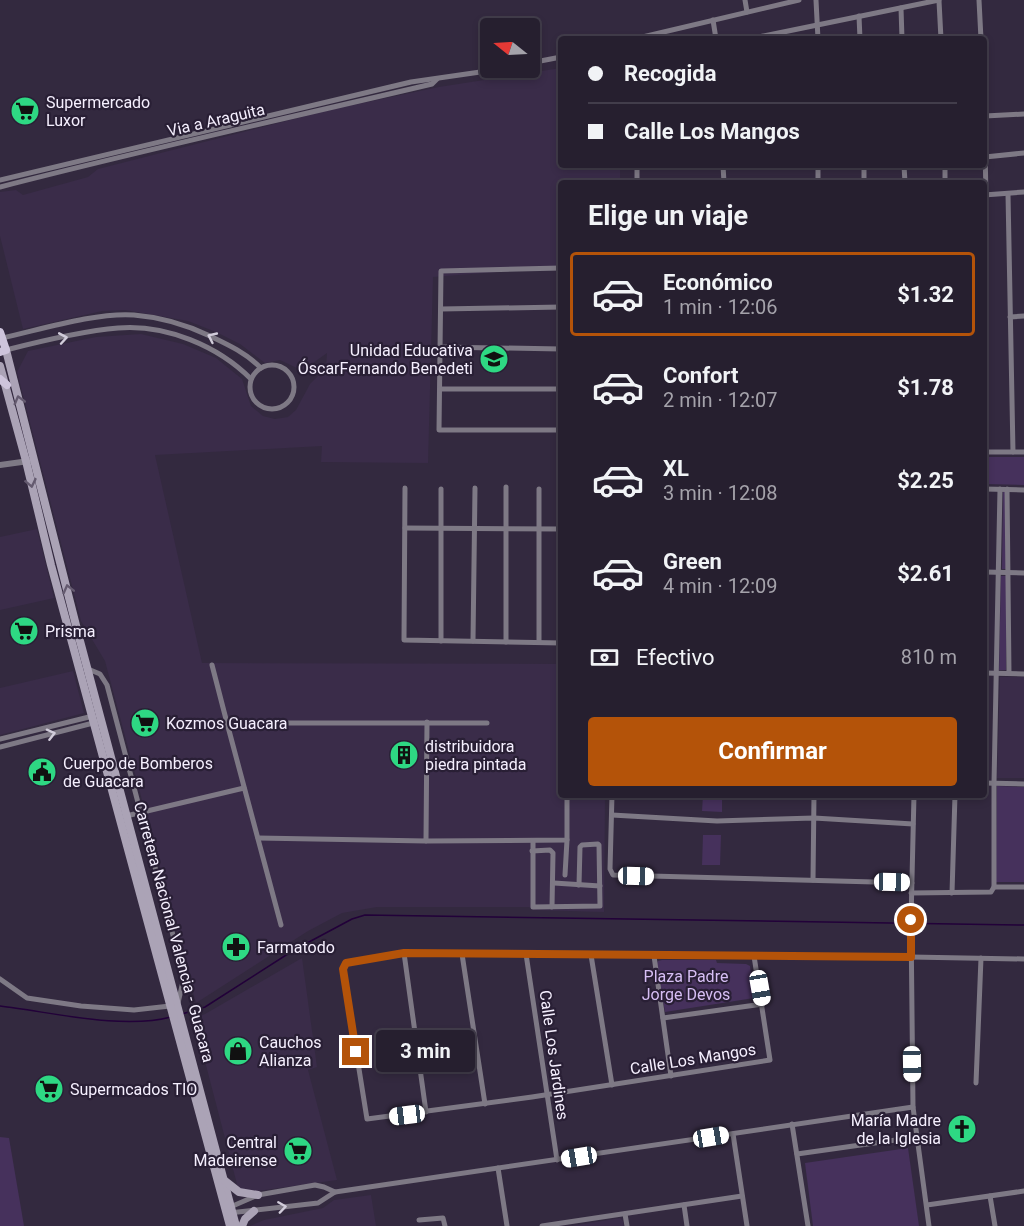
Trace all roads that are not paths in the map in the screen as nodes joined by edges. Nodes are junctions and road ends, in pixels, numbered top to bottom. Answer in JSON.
{"nodes":[{"id":1,"x":745,"y":0,"type":"edge"},
{"id":2,"x":799,"y":0,"type":"edge"},
{"id":3,"x":816,"y":0,"type":"edge"},
{"id":4,"x":939,"y":0,"type":"edge"},
{"id":5,"x":980,"y":0,"type":"edge"},
{"id":6,"x":901,"y":8,"type":"junction"},
{"id":7,"x":747,"y":12,"type":"junction"},
{"id":8,"x":859,"y":16,"type":"junction"},
{"id":9,"x":713,"y":20,"type":"junction"},
{"id":10,"x":818,"y":26,"type":"junction"},
{"id":11,"x":647,"y":36,"type":"edge"},
{"id":12,"x":716,"y":36,"type":"edge"},
{"id":13,"x":765,"y":36,"type":"edge"},
{"id":14,"x":818,"y":36,"type":"edge"},
{"id":15,"x":860,"y":36,"type":"edge"},
{"id":16,"x":902,"y":36,"type":"edge"},
{"id":17,"x":940,"y":36,"type":"edge"},
{"id":18,"x":981,"y":36,"type":"edge"},
{"id":19,"x":558,"y":58,"type":"edge"},
{"id":20,"x":540,"y":61,"type":"edge"},
{"id":21,"x":480,"y":72,"type":"edge"},
{"id":22,"x":437,"y":79,"type":"junction"},
{"id":23,"x":1024,"y":114,"type":"edge"},
{"id":24,"x":987,"y":116,"type":"edge"},
{"id":25,"x":1024,"y":153,"type":"edge"},
{"id":26,"x":987,"y":157,"type":"edge"},
{"id":27,"x":0,"y":180,"type":"edge"},
{"id":28,"x":0,"y":187,"type":"edge"},
{"id":29,"x":1024,"y":192,"type":"edge"},
{"id":30,"x":1008,"y":194,"type":"junction"},
{"id":31,"x":987,"y":195,"type":"edge"},
{"id":32,"x":558,"y":268,"type":"edge"},
{"id":33,"x":558,"y":307,"type":"edge"},
{"id":34,"x":441,"y":309,"type":"junction"},
{"id":35,"x":1024,"y":316,"type":"edge"},
{"id":36,"x":1010,"y":317,"type":"junction"},
{"id":37,"x":1,"y":336,"type":"edge"},
{"id":38,"x":440,"y":347,"type":"junction"},
{"id":39,"x":558,"y":350,"type":"edge"},
{"id":40,"x":3,"y":351,"type":"edge"},
{"id":41,"x":0,"y":366,"type":"edge"},
{"id":42,"x":261,"y":368,"type":"junction"},
{"id":43,"x":251,"y":379,"type":"junction"},
{"id":44,"x":3,"y":382,"type":"edge"},
{"id":45,"x":440,"y":389,"type":"junction"},
{"id":46,"x":558,"y":389,"type":"edge"},
{"id":47,"x":558,"y":430,"type":"edge"},
{"id":48,"x":987,"y":452,"type":"edge"},
{"id":49,"x":1013,"y":452,"type":"junction"},
{"id":50,"x":1024,"y":452,"type":"edge"},
{"id":51,"x":30,"y":461,"type":"junction"},
{"id":52,"x":0,"y":465,"type":"edge"},
{"id":53,"x":506,"y":487,"type":"dead end"},
{"id":54,"x":405,"y":488,"type":"dead end"},
{"id":55,"x":475,"y":488,"type":"dead end"},
{"id":56,"x":441,"y":489,"type":"dead end"},
{"id":57,"x":539,"y":489,"type":"dead end"},
{"id":58,"x":987,"y":489,"type":"edge"},
{"id":59,"x":1004,"y":489,"type":"junction"},
{"id":60,"x":1024,"y":490,"type":"edge"},
{"id":61,"x":405,"y":528,"type":"junction"},
{"id":62,"x":441,"y":528,"type":"junction"},
{"id":63,"x":474,"y":528,"type":"junction"},
{"id":64,"x":506,"y":529,"type":"junction"},
{"id":65,"x":539,"y":529,"type":"junction"},
{"id":66,"x":558,"y":529,"type":"edge"},
{"id":67,"x":987,"y":572,"type":"edge"},
{"id":68,"x":998,"y":573,"type":"junction"},
{"id":69,"x":1009,"y":573,"type":"junction"},
{"id":70,"x":1024,"y":573,"type":"edge"},
{"id":71,"x":441,"y":641,"type":"junction"},
{"id":72,"x":473,"y":641,"type":"junction"},
{"id":73,"x":506,"y":642,"type":"junction"},
{"id":74,"x":539,"y":642,"type":"junction"},
{"id":75,"x":558,"y":643,"type":"edge"},
{"id":76,"x":212,"y":665,"type":"dead end"},
{"id":77,"x":88,"y":669,"type":"junction"},
{"id":78,"x":1009,"y":673,"type":"junction"},
{"id":79,"x":987,"y":674,"type":"edge"},
{"id":80,"x":996,"y":674,"type":"junction"},
{"id":81,"x":1024,"y":674,"type":"edge"},
{"id":82,"x":97,"y":718,"type":"junction"},
{"id":83,"x":427,"y":722,"type":"junction"},
{"id":84,"x":227,"y":723,"type":"junction"},
{"id":85,"x":487,"y":723,"type":"dead end"},
{"id":86,"x":0,"y":739,"type":"edge"},
{"id":87,"x":0,"y":747,"type":"edge"},
{"id":88,"x":987,"y":783,"type":"edge"},
{"id":89,"x":994,"y":783,"type":"junction"},
{"id":90,"x":1024,"y":783,"type":"edge"},
{"id":91,"x":244,"y":788,"type":"junction"},
{"id":92,"x":567,"y":798,"type":"edge"},
{"id":93,"x":612,"y":798,"type":"edge"},
{"id":94,"x":814,"y":798,"type":"edge"},
{"id":95,"x":914,"y":798,"type":"edge"},
{"id":96,"x":954,"y":798,"type":"edge"},
{"id":97,"x":142,"y":813,"type":"junction"},
{"id":98,"x":612,"y":814,"type":"junction"},
{"id":99,"x":124,"y":817,"type":"junction"},
{"id":100,"x":814,"y":818,"type":"junction"},
{"id":101,"x":913,"y":824,"type":"junction"},
{"id":102,"x":258,"y":838,"type":"junction"},
{"id":103,"x":567,"y":840,"type":"junction"},
{"id":104,"x":426,"y":841,"type":"junction"},
{"id":105,"x":533,"y":841,"type":"junction"},
{"id":106,"x":532,"y":851,"type":"junction"},
{"id":107,"x":566,"y":875,"type":"dead end"},
{"id":108,"x":813,"y":880,"type":"junction"},
{"id":109,"x":912,"y":883,"type":"junction"},
{"id":110,"x":554,"y":884,"type":"junction"},
{"id":111,"x":579,"y":885,"type":"junction"},
{"id":112,"x":600,"y":886,"type":"junction"},
{"id":113,"x":994,"y":887,"type":"junction"},
{"id":114,"x":1024,"y":887,"type":"edge"},
{"id":115,"x":911,"y":893,"type":"junction"},
{"id":116,"x":952,"y":894,"type":"junction"},
{"id":117,"x":552,"y":907,"type":"junction"},
{"id":118,"x":281,"y":925,"type":"dead end"},
{"id":119,"x":404,"y":953,"type":"junction"},
{"id":120,"x":462,"y":954,"type":"junction"},
{"id":121,"x":526,"y":954,"type":"junction"},
{"id":122,"x":591,"y":955,"type":"junction"},
{"id":123,"x":654,"y":956,"type":"junction"},
{"id":124,"x":754,"y":956,"type":"junction"},
{"id":125,"x":911,"y":957,"type":"junction"},
{"id":126,"x":981,"y":958,"type":"junction"},
{"id":127,"x":1024,"y":959,"type":"edge"},
{"id":128,"x":0,"y":979,"type":"edge"},
{"id":129,"x":763,"y":1004,"type":"junction"},
{"id":130,"x":176,"y":1012,"type":"junction"},
{"id":131,"x":663,"y":1018,"type":"junction"},
{"id":132,"x":671,"y":1076,"type":"junction"},
{"id":133,"x":976,"y":1083,"type":"dead end"},
{"id":134,"x":612,"y":1085,"type":"junction"},
{"id":135,"x":548,"y":1095,"type":"junction"},
{"id":136,"x":485,"y":1104,"type":"junction"},
{"id":137,"x":913,"y":1107,"type":"junction"},
{"id":138,"x":426,"y":1112,"type":"junction"},
{"id":139,"x":792,"y":1124,"type":"junction"},
{"id":140,"x":732,"y":1134,"type":"junction"},
{"id":141,"x":917,"y":1137,"type":"junction"},
{"id":142,"x":797,"y":1154,"type":"junction"},
{"id":143,"x":557,"y":1160,"type":"junction"},
{"id":144,"x":498,"y":1168,"type":"junction"},
{"id":145,"x":223,"y":1178,"type":"junction"},
{"id":146,"x":1024,"y":1191,"type":"edge"},
{"id":147,"x":335,"y":1192,"type":"junction"},
{"id":148,"x":258,"y":1195,"type":"junction"},
{"id":149,"x":742,"y":1196,"type":"junction"},
{"id":150,"x":990,"y":1196,"type":"junction"},
{"id":151,"x":684,"y":1205,"type":"junction"},
{"id":152,"x":927,"y":1205,"type":"junction"},
{"id":153,"x":229,"y":1211,"type":"junction"},
{"id":154,"x":254,"y":1211,"type":"junction"},
{"id":155,"x":625,"y":1214,"type":"junction"},
{"id":156,"x":419,"y":1220,"type":"dead end"},
{"id":157,"x":230,"y":1226,"type":"edge"},
{"id":158,"x":236,"y":1226,"type":"edge"},
{"id":159,"x":242,"y":1226,"type":"edge"},
{"id":160,"x":445,"y":1226,"type":"edge"},
{"id":161,"x":507,"y":1226,"type":"edge"},
{"id":162,"x":542,"y":1226,"type":"edge"},
{"id":163,"x":627,"y":1226,"type":"edge"},
{"id":164,"x":687,"y":1226,"type":"edge"},
{"id":165,"x":747,"y":1226,"type":"edge"},
{"id":166,"x":808,"y":1226,"type":"edge"},
{"id":167,"x":929,"y":1226,"type":"edge"},
{"id":168,"x":995,"y":1226,"type":"edge"}],
"edges":[{"from":1,"to":7,"type":"street"},
{"from":2,"to":7,"type":"street"},
{"from":3,"to":10,"type":"street"},
{"from":4,"to":6,"type":"street"},
{"from":4,"to":17,"type":"street"},
{"from":5,"to":18,"type":"street"},
{"from":6,"to":8,"type":"street"},
{"from":6,"to":16,"type":"street"},
{"from":7,"to":9,"type":"street"},
{"from":8,"to":10,"type":"street"},
{"from":8,"to":15,"type":"street"},
{"from":9,"to":11,"type":"street"},
{"from":9,"to":12,"type":"street"},
{"from":10,"to":13,"type":"street"},
{"from":10,"to":14,"type":"street"},
{"from":19,"to":20,"type":"street"},
{"from":21,"to":22,"type":"street","name":"Via a Araguita"},
{"from":22,"to":27,"type":"street","name":"Via a Araguita"},
{"from":22,"to":28,"type":"street","name":"Via a Araguita"},
{"from":23,"to":24,"type":"street"},
{"from":25,"to":26,"type":"street"},
{"from":29,"to":30,"type":"street"},
{"from":30,"to":31,"type":"street"},
{"from":30,"to":36,"type":"street"},
{"from":32,"to":34,"type":"street"},
{"from":33,"to":34,"type":"street"},
{"from":34,"to":38,"type":"street"},
{"from":35,"to":36,"type":"street"},
{"from":36,"to":49,"type":"street"},
{"from":37,"to":40,"type":"main road","name":"Carretera Nacional Valencia - Guacara"},
{"from":42,"to":37,"type":"street","one_way":true},
{"from":38,"to":39,"type":"street"},
{"from":38,"to":45,"type":"street"},
{"from":40,"to":43,"type":"street","one_way":true},
{"from":51,"to":40,"type":"main road","name":"Carretera Nacional Valencia - Guacara","one_way":true},
{"from":41,"to":44,"type":"main road","name":"Carretera Nacional Valencia - Guacara"},
{"from":42,"to":43,"type":"street"},
{"from":42,"to":43,"type":"street"},
{"from":44,"to":51,"type":"main road","name":"Carretera Nacional Valencia - Guacara"},
{"from":45,"to":46,"type":"street"},
{"from":45,"to":47,"type":"street"},
{"from":48,"to":49,"type":"street"},
{"from":49,"to":50,"type":"street"},
{"from":51,"to":52,"type":"street"},
{"from":77,"to":51,"type":"main road","name":"Carretera Nacional Valencia - Guacara","one_way":true},
{"from":51,"to":82,"type":"main road","name":"Carretera Nacional Valencia - Guacara","one_way":true},
{"from":53,"to":64,"type":"street"},
{"from":54,"to":61,"type":"street"},
{"from":55,"to":63,"type":"street"},
{"from":56,"to":62,"type":"street"},
{"from":57,"to":65,"type":"street"},
{"from":58,"to":59,"type":"street"},
{"from":59,"to":60,"type":"street"},
{"from":59,"to":68,"type":"street"},
{"from":59,"to":69,"type":"street"},
{"from":61,"to":62,"type":"street"},
{"from":61,"to":71,"type":"street"},
{"from":62,"to":63,"type":"street"},
{"from":62,"to":71,"type":"street"},
{"from":63,"to":64,"type":"street"},
{"from":63,"to":72,"type":"street"},
{"from":64,"to":65,"type":"street"},
{"from":64,"to":73,"type":"street"},
{"from":65,"to":66,"type":"street"},
{"from":65,"to":74,"type":"street"},
{"from":67,"to":68,"type":"street"},
{"from":68,"to":69,"type":"street"},
{"from":68,"to":80,"type":"street"},
{"from":69,"to":70,"type":"street"},
{"from":69,"to":78,"type":"street"},
{"from":71,"to":72,"type":"street"},
{"from":72,"to":73,"type":"street"},
{"from":73,"to":74,"type":"street"},
{"from":74,"to":75,"type":"street"},
{"from":76,"to":84,"type":"street"},
{"from":77,"to":82,"type":"main road","name":"Carretera Nacional Valencia - Guacara"},
{"from":77,"to":97,"type":"street"},
{"from":78,"to":80,"type":"street"},
{"from":78,"to":81,"type":"street"},
{"from":79,"to":80,"type":"street"},
{"from":80,"to":89,"type":"street"},
{"from":82,"to":86,"type":"street"},
{"from":87,"to":82,"type":"street","one_way":true},
{"from":82,"to":99,"type":"main road","name":"Carretera Nacional Valencia - Guacara"},
{"from":83,"to":84,"type":"street"},
{"from":83,"to":85,"type":"street"},
{"from":83,"to":104,"type":"street"},
{"from":84,"to":91,"type":"street"},
{"from":88,"to":89,"type":"street"},
{"from":89,"to":90,"type":"street"},
{"from":89,"to":113,"type":"street"},
{"from":91,"to":97,"type":"street"},
{"from":91,"to":102,"type":"street"},
{"from":92,"to":103,"type":"street"},
{"from":93,"to":98,"type":"street"},
{"from":94,"to":100,"type":"street"},
{"from":95,"to":101,"type":"street"},
{"from":96,"to":116,"type":"street"},
{"from":97,"to":99,"type":"street"},
{"from":97,"to":130,"type":"street"},
{"from":98,"to":100,"type":"street"},
{"from":98,"to":108,"type":"street"},
{"from":99,"to":130,"type":"main road","name":"Carretera Nacional Valencia - Guacara"},
{"from":100,"to":101,"type":"street"},
{"from":100,"to":108,"type":"street"},
{"from":101,"to":109,"type":"street"},
{"from":102,"to":104,"type":"street"},
{"from":102,"to":118,"type":"street"},
{"from":103,"to":105,"type":"street"},
{"from":103,"to":107,"type":"street"},
{"from":104,"to":105,"type":"street"},
{"from":105,"to":106,"type":"street"},
{"from":106,"to":110,"type":"street"},
{"from":106,"to":117,"type":"street"},
{"from":108,"to":109,"type":"street"},
{"from":109,"to":115,"type":"street"},
{"from":110,"to":111,"type":"street"},
{"from":110,"to":117,"type":"street"},
{"from":111,"to":112,"type":"street"},
{"from":111,"to":112,"type":"street"},
{"from":112,"to":117,"type":"street"},
{"from":113,"to":114,"type":"street"},
{"from":113,"to":116,"type":"street"},
{"from":115,"to":116,"type":"street"},
{"from":115,"to":125,"type":"street"},
{"from":119,"to":120,"type":"street"},
{"from":119,"to":138,"type":"street"},
{"from":119,"to":138,"type":"street"},
{"from":120,"to":121,"type":"street"},
{"from":120,"to":136,"type":"street"},
{"from":121,"to":122,"type":"street"},
{"from":121,"to":135,"type":"street","name":"Calle Los Jardines"},
{"from":122,"to":123,"type":"street"},
{"from":122,"to":134,"type":"street"},
{"from":123,"to":124,"type":"street"},
{"from":123,"to":131,"type":"street"},
{"from":124,"to":125,"type":"street"},
{"from":124,"to":129,"type":"street","name":"Calle Los Mangos"},
{"from":125,"to":126,"type":"street"},
{"from":125,"to":137,"type":"street"},
{"from":126,"to":127,"type":"street"},
{"from":126,"to":133,"type":"street"},
{"from":128,"to":130,"type":"street"},
{"from":129,"to":131,"type":"street"},
{"from":129,"to":132,"type":"street","name":"Calle Los Mangos"},
{"from":130,"to":145,"type":"main road","name":"Carretera Nacional Valencia - Guacara"},
{"from":130,"to":153,"type":"main road","name":"Carretera Nacional Valencia - Guacara"},
{"from":131,"to":132,"type":"street"},
{"from":132,"to":134,"type":"street","name":"Calle Los Mangos"},
{"from":134,"to":135,"type":"street","name":"Calle Los Mangos"},
{"from":135,"to":136,"type":"street"},
{"from":135,"to":143,"type":"street","name":"Calle Los Jardines"},
{"from":136,"to":138,"type":"street"},
{"from":137,"to":139,"type":"street"},
{"from":137,"to":141,"type":"street"},
{"from":139,"to":140,"type":"street"},
{"from":139,"to":142,"type":"street"},
{"from":140,"to":143,"type":"street"},
{"from":140,"to":149,"type":"street"},
{"from":141,"to":142,"type":"street"},
{"from":141,"to":152,"type":"street"},
{"from":142,"to":166,"type":"street"},
{"from":143,"to":144,"type":"street"},
{"from":144,"to":147,"type":"street"},
{"from":144,"to":161,"type":"street"},
{"from":145,"to":148,"type":"main road"},
{"from":145,"to":153,"type":"main road","name":"Carretera Nacional Valencia - Guacara"},
{"from":146,"to":150,"type":"street"},
{"from":147,"to":148,"type":"street"},
{"from":154,"to":147,"type":"street","one_way":true},
{"from":148,"to":153,"type":"street"},
{"from":149,"to":151,"type":"street"},
{"from":149,"to":165,"type":"street"},
{"from":150,"to":152,"type":"street"},
{"from":150,"to":168,"type":"street"},
{"from":151,"to":155,"type":"street"},
{"from":151,"to":164,"type":"street"},
{"from":152,"to":167,"type":"street"},
{"from":153,"to":154,"type":"street"},
{"from":153,"to":157,"type":"main road","name":"Carretera Nacional Valencia - Guacara"},
{"from":153,"to":158,"type":"main road","name":"Carretera Nacional Valencia - Guacara"},
{"from":154,"to":159,"type":"main road"},
{"from":155,"to":162,"type":"street"},
{"from":155,"to":163,"type":"street"},
{"from":156,"to":160,"type":"street"}]}
